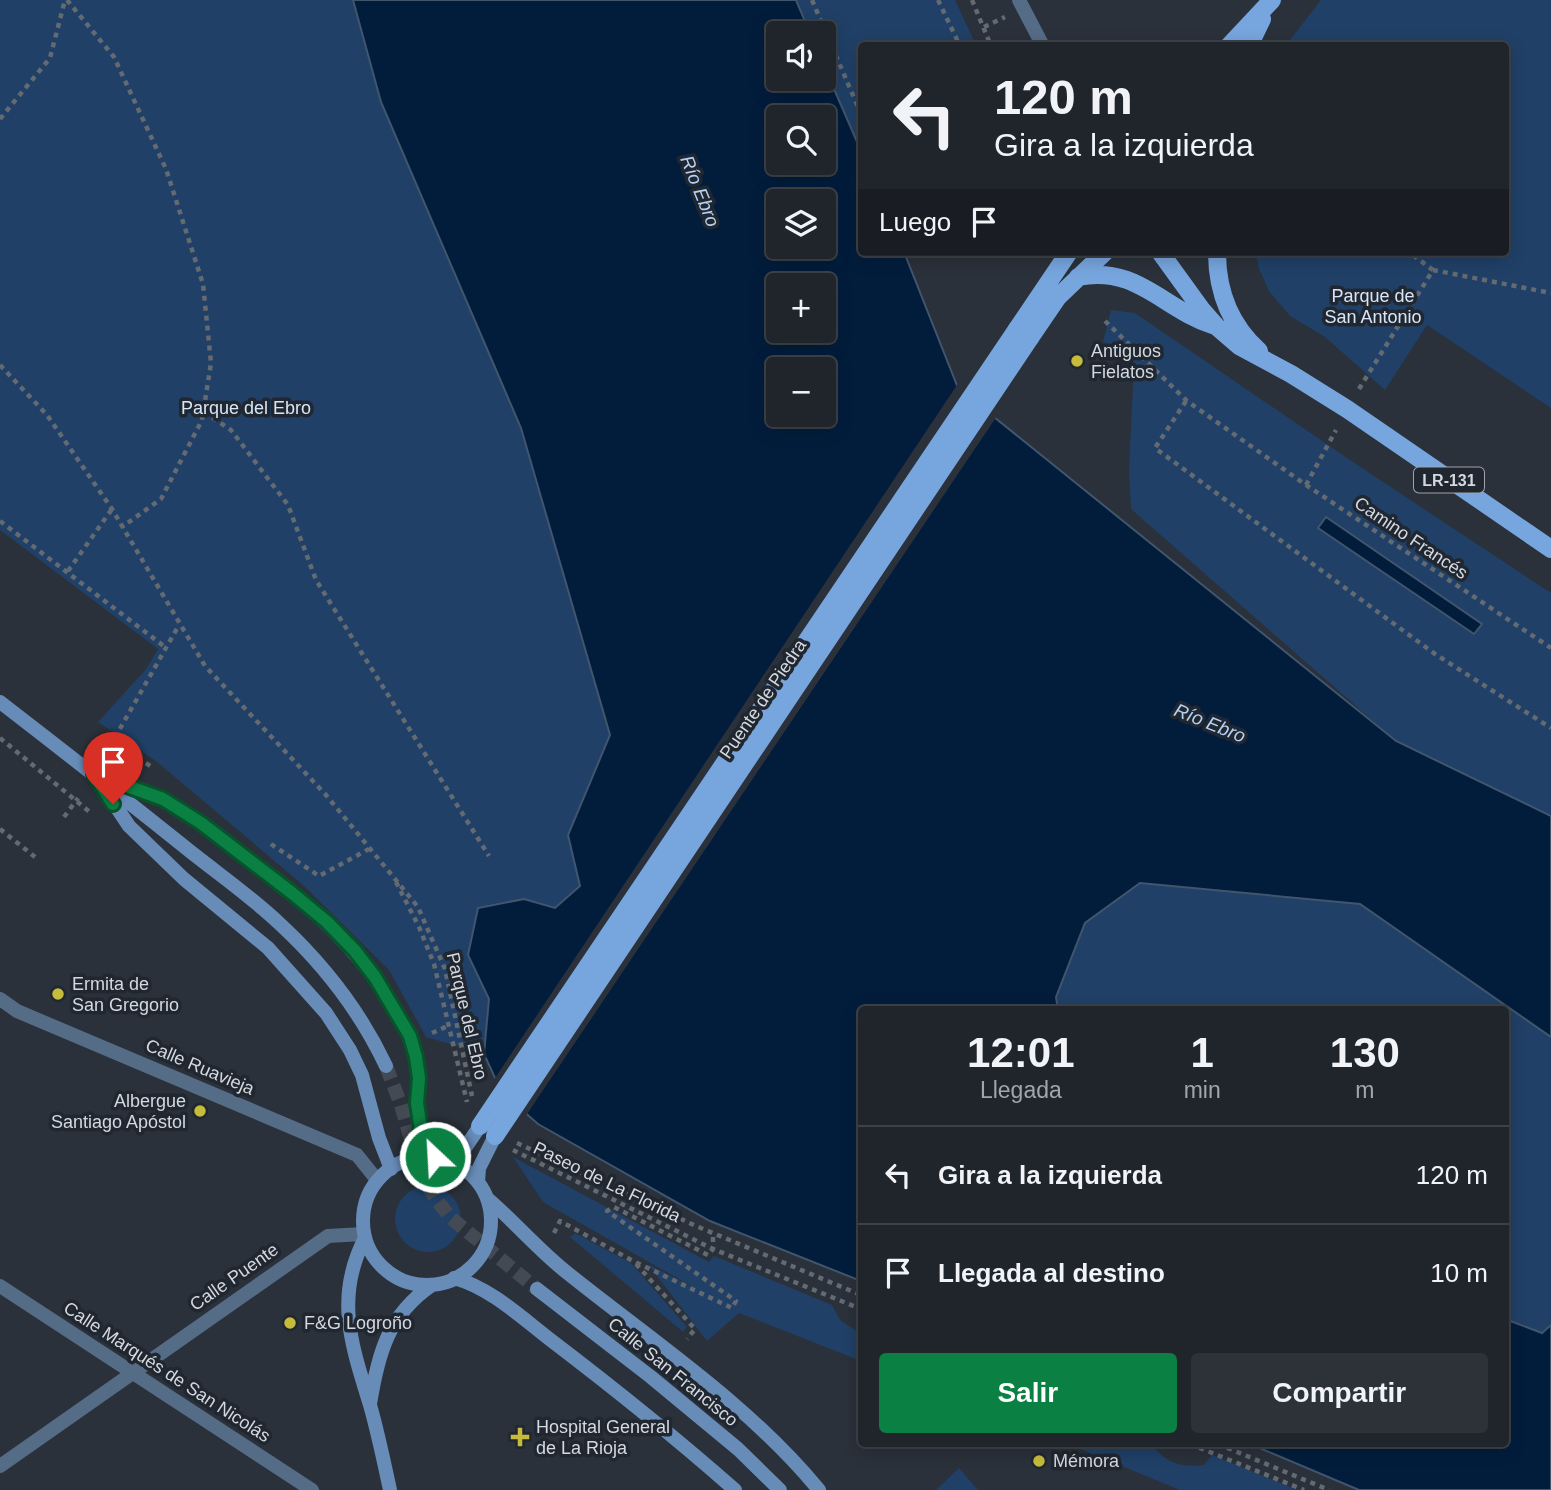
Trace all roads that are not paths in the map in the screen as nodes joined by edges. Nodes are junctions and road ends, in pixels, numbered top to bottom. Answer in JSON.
{"nodes":[{"id":1,"x":1019,"y":0,"type":"edge"},
{"id":2,"x":1270,"y":3,"type":"edge"},
{"id":3,"x":1033,"y":28,"type":"junction"},
{"id":4,"x":1041,"y":42,"type":"edge"},
{"id":5,"x":1046,"y":42,"type":"edge"},
{"id":6,"x":1233,"y":42,"type":"edge"},
{"id":7,"x":1251,"y":42,"type":"edge"},
{"id":8,"x":1067,"y":256,"type":"edge"},
{"id":9,"x":1101,"y":256,"type":"edge"},
{"id":10,"x":1163,"y":256,"type":"edge"},
{"id":11,"x":1217,"y":256,"type":"edge"},
{"id":12,"x":1077,"y":277,"type":"junction"},
{"id":13,"x":1217,"y":327,"type":"junction"},
{"id":14,"x":1023,"y":334,"type":"junction"},
{"id":15,"x":1272,"y":363,"type":"junction"},
{"id":16,"x":1551,"y":549,"type":"edge"},
{"id":17,"x":0,"y":702,"type":"edge"},
{"id":18,"x":94,"y":774,"type":"junction"},
{"id":19,"x":0,"y":999,"type":"edge"},
{"id":20,"x":386,"y":1066,"type":"tunnel mouth"},
{"id":21,"x":490,"y":1127,"type":"junction"},
{"id":22,"x":435,"y":1157,"type":"junction"},
{"id":23,"x":450,"y":1159,"type":"junction"},
{"id":24,"x":391,"y":1169,"type":"junction"},
{"id":25,"x":377,"y":1180,"type":"junction"},
{"id":26,"x":478,"y":1182,"type":"junction"},
{"id":27,"x":488,"y":1199,"type":"junction"},
{"id":28,"x":365,"y":1236,"type":"junction"},
{"id":29,"x":454,"y":1278,"type":"junction"},
{"id":30,"x":432,"y":1285,"type":"junction"},
{"id":31,"x":0,"y":1286,"type":"edge"},
{"id":32,"x":537,"y":1289,"type":"tunnel mouth"},
{"id":33,"x":132,"y":1371,"type":"junction"},
{"id":34,"x":370,"y":1405,"type":"junction"},
{"id":35,"x":0,"y":1466,"type":"edge"},
{"id":36,"x":312,"y":1490,"type":"edge"},
{"id":37,"x":390,"y":1490,"type":"edge"},
{"id":38,"x":735,"y":1490,"type":"edge"},
{"id":39,"x":780,"y":1490,"type":"edge"},
{"id":40,"x":819,"y":1490,"type":"edge"}],
"edges":[{"from":1,"to":3,"type":"street"},
{"from":2,"to":6,"type":"main road"},
{"from":2,"to":7,"type":"main road"},
{"from":3,"to":4,"type":"street"},
{"from":3,"to":5,"type":"street"},
{"from":8,"to":14,"type":"main road","name":"Puente de Piedra"},
{"from":9,"to":12,"type":"main road","name":"Puente de Piedra"},
{"from":10,"to":13,"type":"main road","number":"LR-131"},
{"from":11,"to":15,"type":"main road","number":"LR-131"},
{"from":12,"to":13,"type":"main road"},
{"from":12,"to":14,"type":"main road","name":"Puente de Piedra"},
{"from":13,"to":15,"type":"main road","number":"LR-131"},
{"from":14,"to":21,"type":"main road","name":"Puente de Piedra","bridge":true},
{"from":15,"to":16,"type":"main road","number":"LR-131"},
{"from":17,"to":18,"type":"main road"},
{"from":18,"to":20,"type":"main road"},
{"from":18,"to":22,"type":"main road"},
{"from":18,"to":24,"type":"main road"},
{"from":19,"to":25,"type":"street","name":"Calle Ruavieja"},
{"from":21,"to":23,"type":"main road","name":"Puente de Piedra"},
{"from":21,"to":26,"type":"main road","name":"Puente de Piedra"},
{"from":22,"to":23,"type":"main road"},
{"from":22,"to":24,"type":"main road"},
{"from":23,"to":26,"type":"main road"},
{"from":24,"to":25,"type":"main road"},
{"from":25,"to":28,"type":"main road"},
{"from":26,"to":27,"type":"main road"},
{"from":27,"to":29,"type":"main road"},
{"from":27,"to":40,"type":"main road"},
{"from":28,"to":30,"type":"main road"},
{"from":28,"to":33,"type":"street","name":"Calle Puente"},
{"from":28,"to":34,"type":"main road"},
{"from":29,"to":30,"type":"main road"},
{"from":29,"to":38,"type":"main road"},
{"from":30,"to":34,"type":"main road"},
{"from":31,"to":33,"type":"street","name":"Calle Marqués de San Nicolás"},
{"from":32,"to":39,"type":"main road","name":"Calle San Francisco"},
{"from":33,"to":35,"type":"street","name":"Calle Puente"},
{"from":33,"to":36,"type":"street","name":"Calle Marqués de San Nicolás"},
{"from":34,"to":37,"type":"main road"}]}
